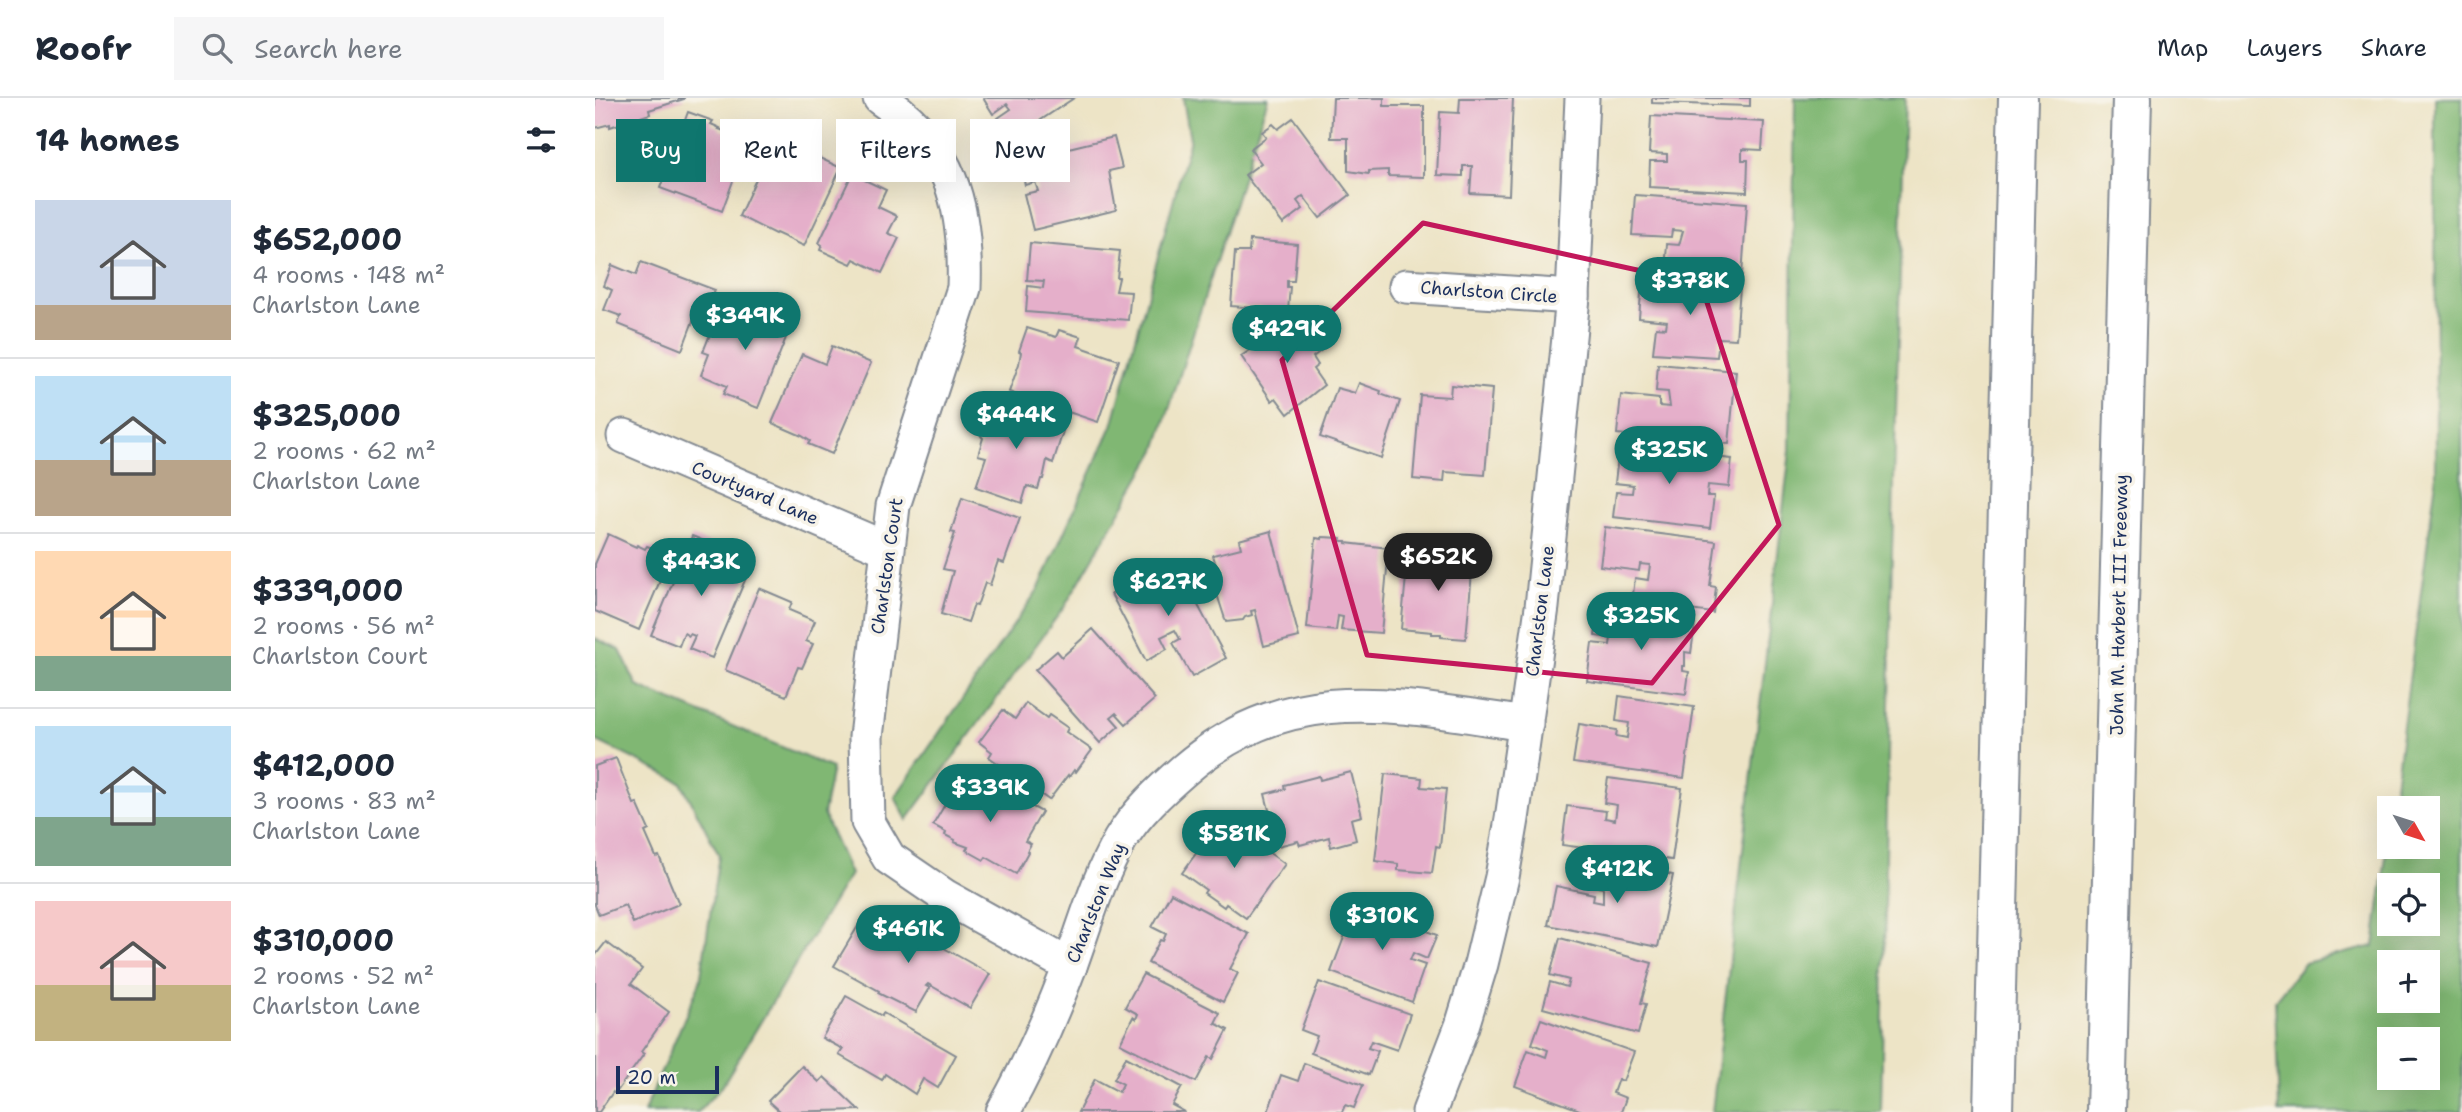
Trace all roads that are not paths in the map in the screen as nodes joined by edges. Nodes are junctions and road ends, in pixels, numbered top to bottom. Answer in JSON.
{"nodes":[{"id":1,"x":880,"y":98,"type":"edge"},
{"id":2,"x":1583,"y":98,"type":"edge"},
{"id":3,"x":2018,"y":98,"type":"edge"},
{"id":4,"x":2132,"y":98,"type":"edge"},
{"id":5,"x":1406,"y":286,"type":"dead end"},
{"id":6,"x":1573,"y":297,"type":"junction"},
{"id":7,"x":624,"y":436,"type":"dead end"},
{"id":8,"x":887,"y":549,"type":"junction"},
{"id":9,"x":1526,"y":724,"type":"junction"},
{"id":10,"x":1070,"y":966,"type":"junction"},
{"id":11,"x":1003,"y":1112,"type":"edge"},
{"id":12,"x":1429,"y":1112,"type":"edge"},
{"id":13,"x":1993,"y":1112,"type":"edge"},
{"id":14,"x":2106,"y":1112,"type":"edge"}],
"edges":[{"from":1,"to":8,"type":"street","name":"Charlston Court"},
{"from":2,"to":6,"type":"street","name":"Charlston Lane"},
{"from":3,"to":13,"type":"highway"},
{"from":4,"to":14,"type":"highway","name":"John M. Harbert III Freeway"},
{"from":5,"to":6,"type":"street","name":"Charlston Circle"},
{"from":6,"to":9,"type":"street","name":"Charlston Lane"},
{"from":7,"to":8,"type":"street","name":"Courtyard Lane"},
{"from":8,"to":10,"type":"street","name":"Charlston Court"},
{"from":9,"to":10,"type":"street","name":"Charlston Way"},
{"from":9,"to":12,"type":"street","name":"Charlston Lane"},
{"from":10,"to":11,"type":"street","name":"Charlston Way"}]}
